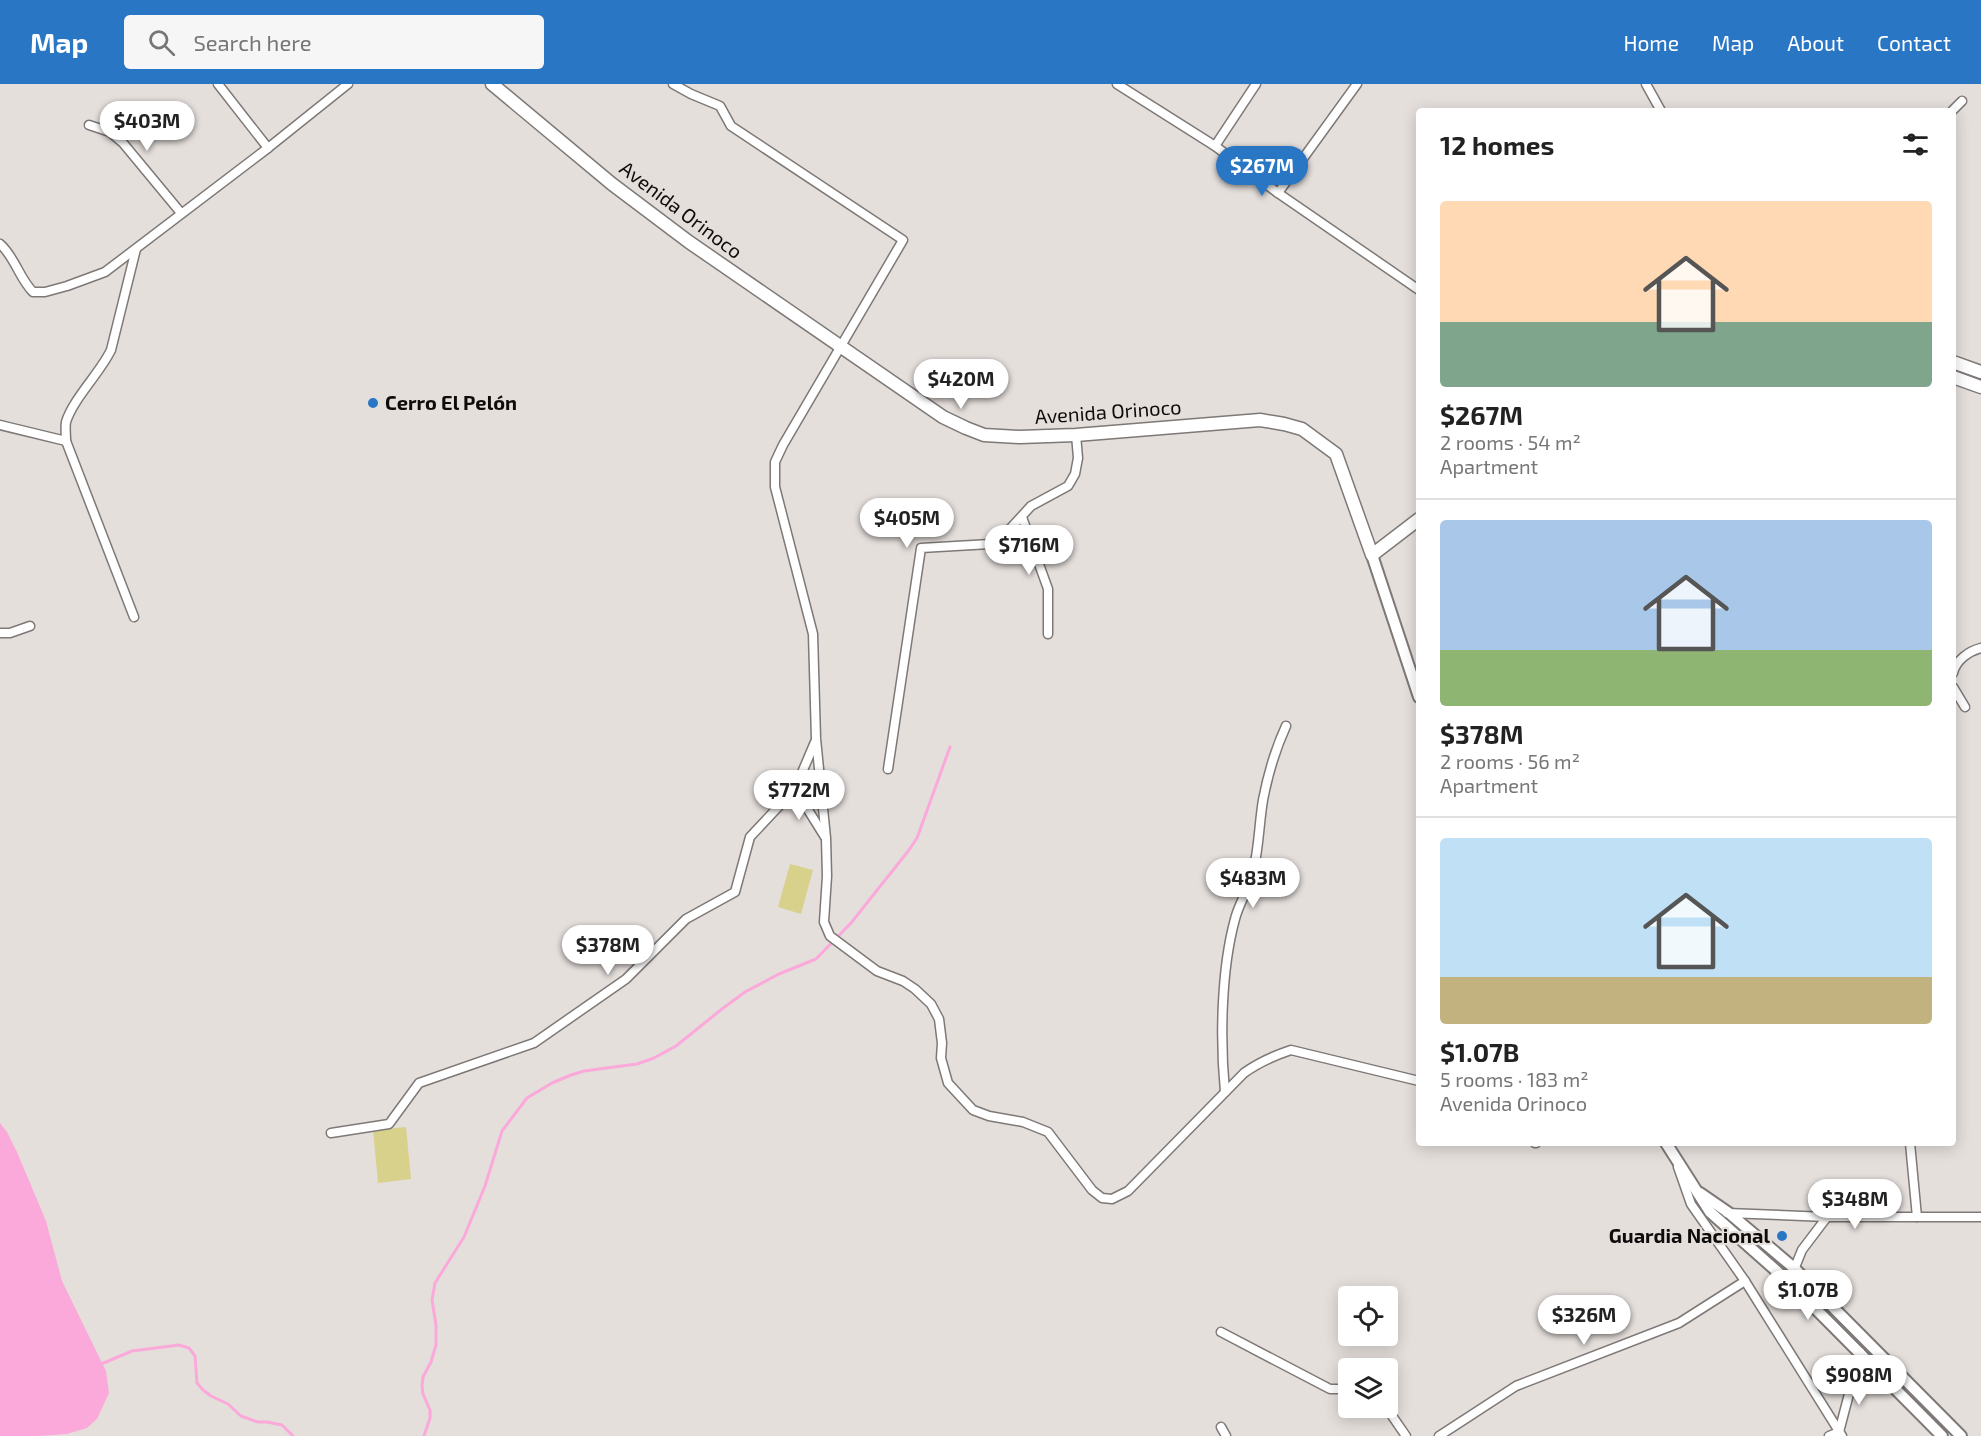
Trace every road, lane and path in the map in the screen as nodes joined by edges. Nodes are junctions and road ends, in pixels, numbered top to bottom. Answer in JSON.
{"nodes":[{"id":1,"x":218,"y":84,"type":"edge"},
{"id":2,"x":348,"y":84,"type":"edge"},
{"id":3,"x":492,"y":84,"type":"edge"},
{"id":4,"x":502,"y":84,"type":"edge"},
{"id":5,"x":673,"y":84,"type":"edge"},
{"id":6,"x":1117,"y":84,"type":"edge"},
{"id":7,"x":1256,"y":84,"type":"edge"},
{"id":8,"x":1357,"y":84,"type":"edge"},
{"id":9,"x":1646,"y":84,"type":"edge"},
{"id":10,"x":1962,"y":101,"type":"dead end"},
{"id":11,"x":1659,"y":108,"type":"edge"},
{"id":12,"x":1955,"y":108,"type":"edge"},
{"id":13,"x":537,"y":121,"type":"junction"},
{"id":14,"x":89,"y":125,"type":"dead end"},
{"id":15,"x":1215,"y":146,"type":"junction"},
{"id":16,"x":268,"y":148,"type":"junction"},
{"id":17,"x":1278,"y":193,"type":"junction"},
{"id":18,"x":182,"y":213,"type":"junction"},
{"id":19,"x":0,"y":244,"type":"edge"},
{"id":20,"x":136,"y":248,"type":"junction"},
{"id":21,"x":1416,"y":288,"type":"edge"},
{"id":22,"x":840,"y":347,"type":"junction"},
{"id":23,"x":1956,"y":363,"type":"edge"},
{"id":24,"x":1981,"y":372,"type":"edge"},
{"id":25,"x":1956,"y":378,"type":"edge"},
{"id":26,"x":1981,"y":387,"type":"edge"},
{"id":27,"x":0,"y":425,"type":"edge"},
{"id":28,"x":1076,"y":435,"type":"junction"},
{"id":29,"x":66,"y":441,"type":"junction"},
{"id":30,"x":1022,"y":517,"type":"junction"},
{"id":31,"x":1416,"y":521,"type":"edge"},
{"id":32,"x":1372,"y":555,"type":"junction"},
{"id":33,"x":135,"y":617,"type":"dead end"},
{"id":34,"x":30,"y":626,"type":"dead end"},
{"id":35,"x":0,"y":633,"type":"edge"},
{"id":36,"x":1048,"y":634,"type":"dead end"},
{"id":37,"x":1981,"y":648,"type":"edge"},
{"id":38,"x":1956,"y":665,"type":"edge"},
{"id":39,"x":1416,"y":688,"type":"edge"},
{"id":40,"x":1956,"y":692,"type":"edge"},
{"id":41,"x":1965,"y":707,"type":"dead end"},
{"id":42,"x":1286,"y":726,"type":"dead end"},
{"id":43,"x":816,"y":739,"type":"junction"},
{"id":44,"x":888,"y":769,"type":"dead end"},
{"id":45,"x":795,"y":789,"type":"junction"},
{"id":46,"x":826,"y":838,"type":"junction"},
{"id":47,"x":1416,"y":1080,"type":"edge"},
{"id":48,"x":1225,"y":1092,"type":"junction"},
{"id":49,"x":331,"y":1133,"type":"dead end"},
{"id":50,"x":1668,"y":1146,"type":"edge"},
{"id":51,"x":1910,"y":1146,"type":"edge"},
{"id":52,"x":1676,"y":1161,"type":"junction"},
{"id":53,"x":1696,"y":1190,"type":"junction"},
{"id":54,"x":1710,"y":1212,"type":"junction"},
{"id":55,"x":1729,"y":1213,"type":"junction"},
{"id":56,"x":1827,"y":1217,"type":"junction"},
{"id":57,"x":1917,"y":1217,"type":"junction"},
{"id":58,"x":1981,"y":1217,"type":"edge"},
{"id":59,"x":1794,"y":1268,"type":"junction"},
{"id":60,"x":1745,"y":1281,"type":"junction"},
{"id":61,"x":1788,"y":1281,"type":"junction"},
{"id":62,"x":1221,"y":1332,"type":"dead end"},
{"id":63,"x":1860,"y":1352,"type":"junction"},
{"id":64,"x":1338,"y":1389,"type":"edge"},
{"id":65,"x":1394,"y":1418,"type":"edge"},
{"id":66,"x":1221,"y":1427,"type":"dead end"},
{"id":67,"x":1840,"y":1434,"type":"edge"},
{"id":68,"x":1226,"y":1436,"type":"edge"},
{"id":69,"x":1406,"y":1436,"type":"edge"},
{"id":70,"x":1439,"y":1436,"type":"edge"},
{"id":71,"x":1829,"y":1436,"type":"edge"},
{"id":72,"x":1942,"y":1436,"type":"edge"},
{"id":73,"x":1961,"y":1436,"type":"edge"}],
"edges":[{"from":1,"to":16,"type":"street"},
{"from":2,"to":16,"type":"street"},
{"from":3,"to":13,"type":"main road","name":"Avenida Orinoco"},
{"from":4,"to":13,"type":"main road","name":"Avenida Orinoco"},
{"from":5,"to":22,"type":"street"},
{"from":6,"to":15,"type":"street"},
{"from":7,"to":15,"type":"street"},
{"from":8,"to":17,"type":"street"},
{"from":9,"to":11,"type":"street"},
{"from":10,"to":12,"type":"street"},
{"from":13,"to":22,"type":"main road","name":"Avenida Orinoco"},
{"from":14,"to":18,"type":"street"},
{"from":15,"to":17,"type":"street"},
{"from":16,"to":18,"type":"street"},
{"from":17,"to":21,"type":"street"},
{"from":18,"to":20,"type":"street"},
{"from":19,"to":20,"type":"street"},
{"from":20,"to":29,"type":"street"},
{"from":22,"to":28,"type":"main road","name":"Avenida Orinoco"},
{"from":22,"to":43,"type":"street"},
{"from":23,"to":24,"type":"main road"},
{"from":25,"to":26,"type":"main road"},
{"from":27,"to":29,"type":"street"},
{"from":28,"to":30,"type":"street"},
{"from":28,"to":32,"type":"main road","name":"Avenida Orinoco"},
{"from":29,"to":33,"type":"street"},
{"from":30,"to":36,"type":"street"},
{"from":30,"to":44,"type":"street"},
{"from":31,"to":32,"type":"main road"},
{"from":32,"to":39,"type":"street","name":"Avenida Orinoco"},
{"from":34,"to":35,"type":"street"},
{"from":37,"to":38,"type":"street"},
{"from":40,"to":41,"type":"street"},
{"from":42,"to":48,"type":"street"},
{"from":43,"to":45,"type":"street"},
{"from":43,"to":46,"type":"street"},
{"from":45,"to":46,"type":"street"},
{"from":45,"to":49,"type":"street"},
{"from":46,"to":48,"type":"street"},
{"from":47,"to":48,"type":"street"},
{"from":50,"to":52,"type":"street"},
{"from":51,"to":57,"type":"street"},
{"from":52,"to":53,"type":"street"},
{"from":52,"to":60,"type":"street"},
{"from":53,"to":54,"type":"street"},
{"from":53,"to":55,"type":"street"},
{"from":54,"to":55,"type":"street"},
{"from":54,"to":61,"type":"street"},
{"from":55,"to":56,"type":"street"},
{"from":55,"to":59,"type":"street"},
{"from":56,"to":57,"type":"street"},
{"from":56,"to":59,"type":"street"},
{"from":57,"to":58,"type":"street"},
{"from":59,"to":61,"type":"street"},
{"from":59,"to":73,"type":"street"},
{"from":60,"to":67,"type":"street"},
{"from":60,"to":70,"type":"street"},
{"from":61,"to":63,"type":"street"},
{"from":62,"to":64,"type":"street"},
{"from":63,"to":67,"type":"street"},
{"from":63,"to":72,"type":"street"},
{"from":65,"to":69,"type":"street"},
{"from":66,"to":68,"type":"street"},
{"from":67,"to":71,"type":"street"}]}
